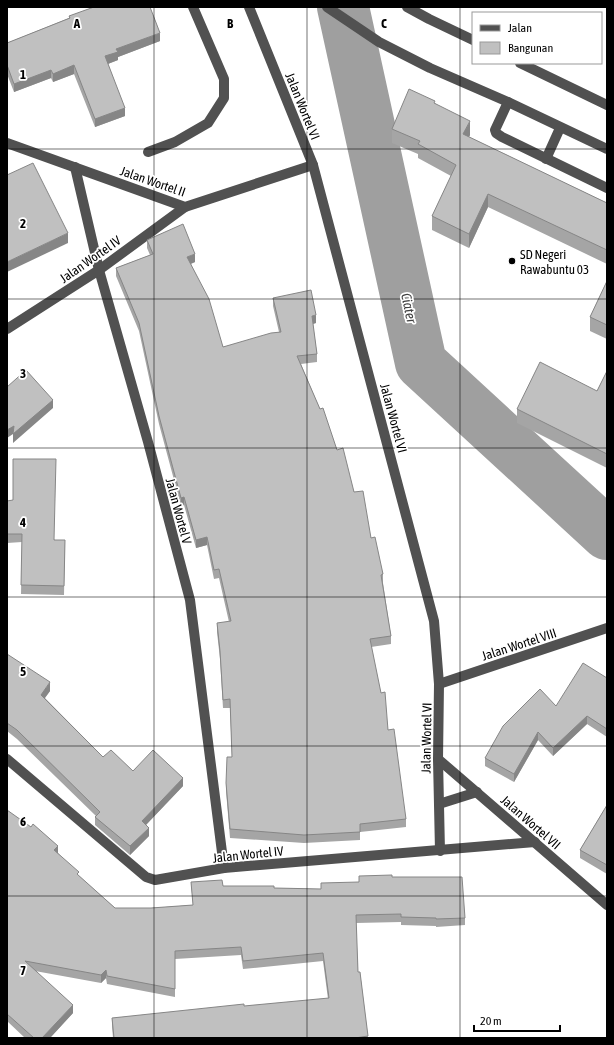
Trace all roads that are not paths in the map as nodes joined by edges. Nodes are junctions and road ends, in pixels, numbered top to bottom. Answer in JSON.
{"nodes":[{"id":1,"x":193,"y":7,"type":"edge"},
{"id":2,"x":249,"y":7,"type":"edge"},
{"id":3,"x":327,"y":7,"type":"edge"},
{"id":4,"x":407,"y":7,"type":"edge"},
{"id":5,"x":472,"y":40,"type":"edge"},
{"id":6,"x":522,"y":64,"type":"edge"},
{"id":7,"x":508,"y":102,"type":"junction"},
{"id":8,"x":607,"y":105,"type":"edge"},
{"id":9,"x":560,"y":128,"type":"junction"},
{"id":10,"x":7,"y":143,"type":"edge"},
{"id":11,"x":607,"y":149,"type":"edge"},
{"id":12,"x":148,"y":152,"type":"dead end"},
{"id":13,"x":546,"y":159,"type":"junction"},
{"id":14,"x":314,"y":165,"type":"junction"},
{"id":15,"x":75,"y":167,"type":"junction"},
{"id":16,"x":607,"y":188,"type":"edge"},
{"id":17,"x":185,"y":207,"type":"junction"},
{"id":18,"x":99,"y":270,"type":"junction"},
{"id":19,"x":7,"y":330,"type":"edge"},
{"id":20,"x":607,"y":628,"type":"edge"},
{"id":21,"x":439,"y":684,"type":"junction"},
{"id":22,"x":7,"y":759,"type":"edge"},
{"id":23,"x":438,"y":759,"type":"junction"},
{"id":24,"x":477,"y":792,"type":"junction"},
{"id":25,"x":439,"y":804,"type":"junction"},
{"id":26,"x":535,"y":842,"type":"junction"},
{"id":27,"x":440,"y":850,"type":"junction"},
{"id":28,"x":224,"y":868,"type":"junction"},
{"id":29,"x":607,"y":905,"type":"edge"}],
"edges":[{"from":1,"to":12,"type":"street"},
{"from":2,"to":14,"type":"street","name":"Jalan Wortel VI"},
{"from":3,"to":7,"type":"street"},
{"from":4,"to":5,"type":"street"},
{"from":6,"to":8,"type":"street"},
{"from":7,"to":9,"type":"street"},
{"from":7,"to":13,"type":"street"},
{"from":9,"to":11,"type":"street"},
{"from":9,"to":13,"type":"street"},
{"from":10,"to":15,"type":"street","name":"Jalan Wortel II"},
{"from":13,"to":16,"type":"street"},
{"from":14,"to":17,"type":"street","name":"Jalan Wortel II"},
{"from":14,"to":21,"type":"street","name":"Jalan Wortel VI"},
{"from":15,"to":17,"type":"street","name":"Jalan Wortel II"},
{"from":15,"to":18,"type":"street","name":"Jalan Wortel V"},
{"from":17,"to":18,"type":"street","name":"Jalan Wortel IV"},
{"from":18,"to":19,"type":"street","name":"Jalan Wortel IV"},
{"from":18,"to":28,"type":"street","name":"Jalan Wortel V"},
{"from":20,"to":21,"type":"street","name":"Jalan Wortel VIII"},
{"from":21,"to":23,"type":"street","name":"Jalan Wortel VI"},
{"from":22,"to":28,"type":"street","name":"Jalan Wortel IV"},
{"from":23,"to":24,"type":"street","name":"Jalan Wortel VII"},
{"from":23,"to":25,"type":"street","name":"Jalan Wortel VI"},
{"from":24,"to":25,"type":"street"},
{"from":24,"to":26,"type":"street","name":"Jalan Wortel VII"},
{"from":25,"to":27,"type":"street","name":"Jalan Wortel VI"},
{"from":26,"to":27,"type":"street","name":"Jalan Wortel IV"},
{"from":26,"to":29,"type":"street","name":"Jalan Wortel VII"},
{"from":27,"to":28,"type":"street","name":"Jalan Wortel IV"}]}
